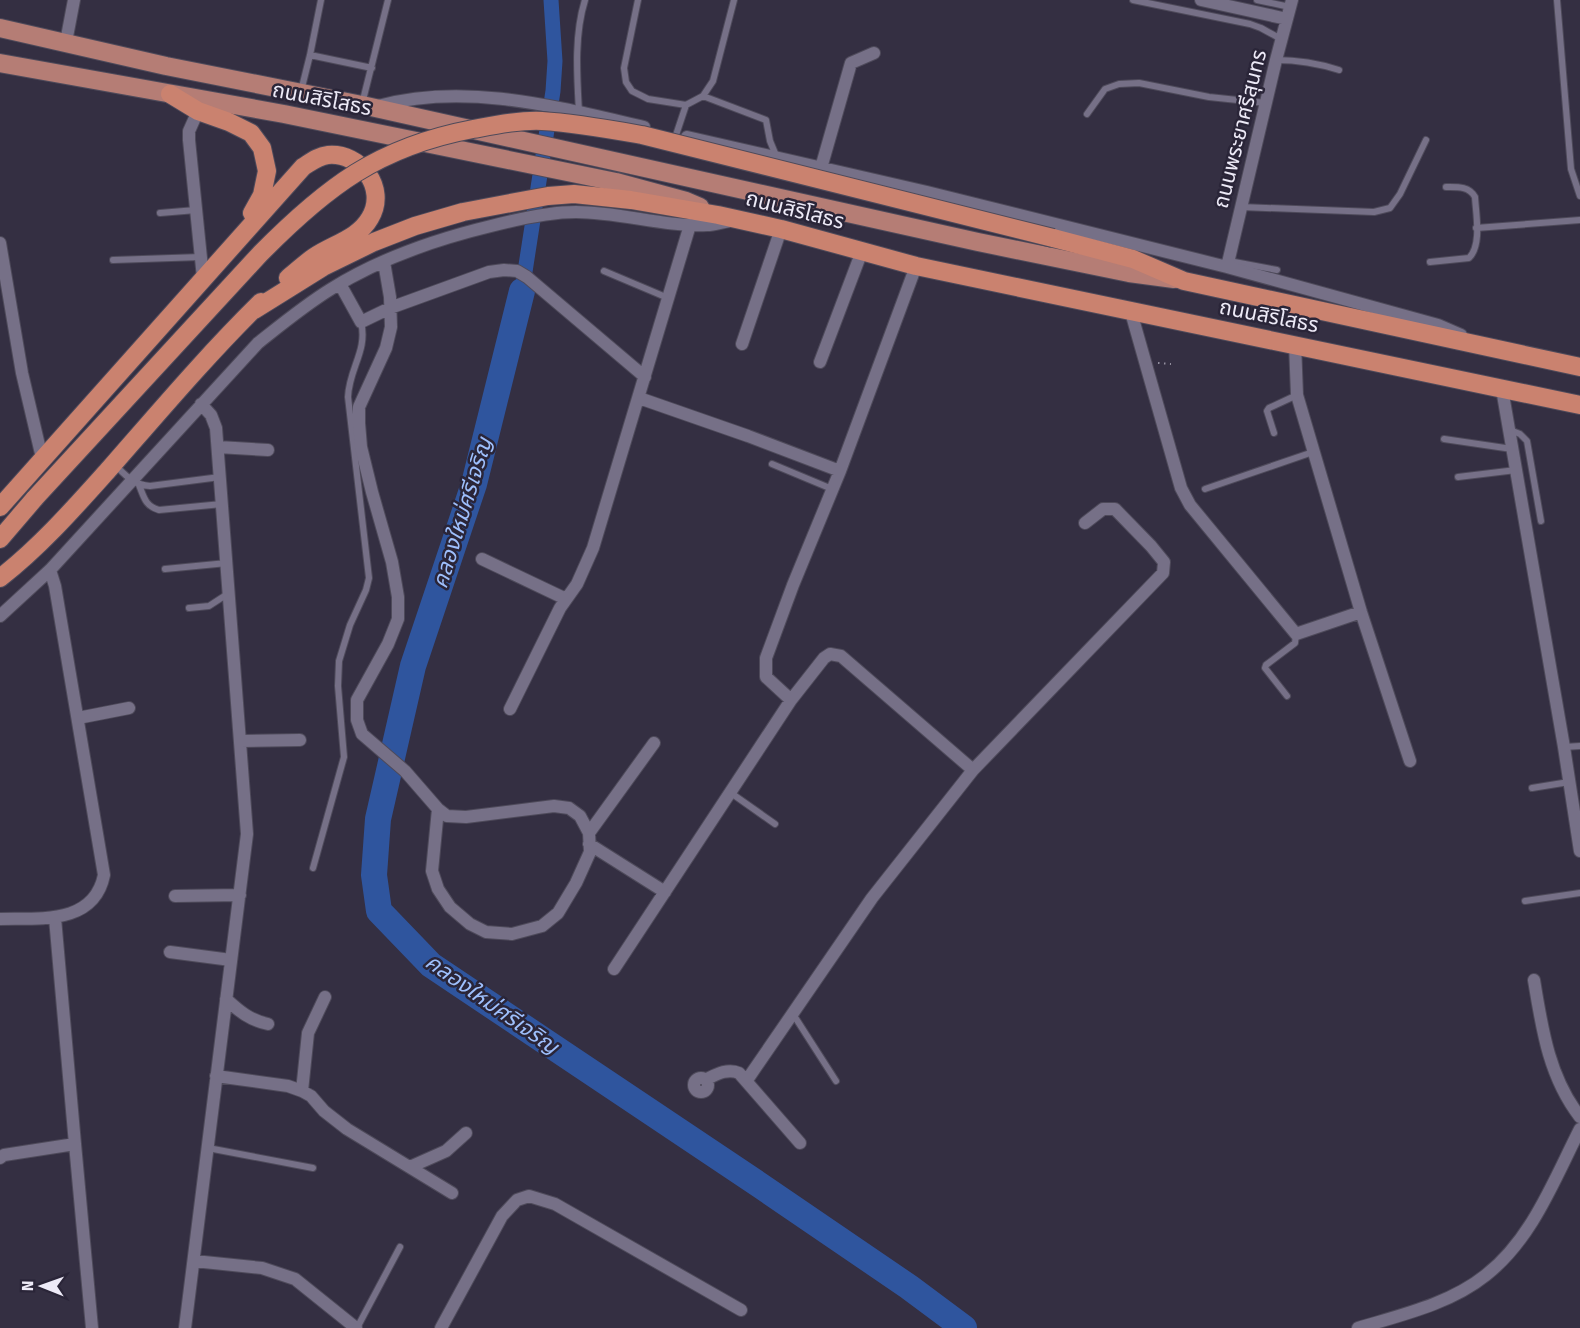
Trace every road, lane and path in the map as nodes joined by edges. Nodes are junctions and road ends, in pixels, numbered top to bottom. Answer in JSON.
{"nodes":[{"id":1,"x":74,"y":0,"type":"edge"},
{"id":2,"x":321,"y":0,"type":"edge"},
{"id":3,"x":388,"y":0,"type":"edge"},
{"id":4,"x":585,"y":0,"type":"edge"},
{"id":5,"x":638,"y":0,"type":"edge"},
{"id":6,"x":734,"y":0,"type":"edge"},
{"id":7,"x":1133,"y":0,"type":"edge"},
{"id":8,"x":1201,"y":0,"type":"edge"},
{"id":9,"x":1257,"y":0,"type":"edge"},
{"id":10,"x":1557,"y":0,"type":"edge"},
{"id":11,"x":1290,"y":9,"type":"edge"},
{"id":12,"x":0,"y":28,"type":"edge"},
{"id":13,"x":1282,"y":39,"type":"junction"},
{"id":14,"x":66,"y":42,"type":"junction"},
{"id":15,"x":874,"y":53,"type":"dead end"},
{"id":16,"x":310,"y":55,"type":"junction"},
{"id":17,"x":1276,"y":60,"type":"junction"},
{"id":18,"x":0,"y":63,"type":"edge"},
{"id":19,"x":372,"y":68,"type":"junction"},
{"id":20,"x":1339,"y":70,"type":"dead end"},
{"id":21,"x":296,"y":90,"type":"junction"},
{"id":22,"x":170,"y":94,"type":"junction"},
{"id":23,"x":703,"y":96,"type":"junction"},
{"id":24,"x":1266,"y":103,"type":"junction"},
{"id":25,"x":686,"y":105,"type":"junction"},
{"id":26,"x":368,"y":106,"type":"junction"},
{"id":27,"x":198,"y":111,"type":"junction"},
{"id":28,"x":579,"y":112,"type":"junction"},
{"id":29,"x":284,"y":114,"type":"junction"},
{"id":30,"x":1087,"y":114,"type":"dead end"},
{"id":31,"x":676,"y":135,"type":"junction"},
{"id":32,"x":1426,"y":140,"type":"dead end"},
{"id":33,"x":777,"y":158,"type":"junction"},
{"id":34,"x":821,"y":168,"type":"junction"},
{"id":35,"x":1446,"y":187,"type":"dead end"},
{"id":36,"x":1579,"y":192,"type":"edge"},
{"id":37,"x":1241,"y":207,"type":"junction"},
{"id":38,"x":196,"y":210,"type":"junction"},
{"id":39,"x":160,"y":213,"type":"dead end"},
{"id":40,"x":718,"y":215,"type":"junction"},
{"id":41,"x":739,"y":219,"type":"junction"},
{"id":42,"x":1580,"y":220,"type":"edge"},
{"id":43,"x":690,"y":225,"type":"junction"},
{"id":44,"x":1476,"y":228,"type":"junction"},
{"id":45,"x":781,"y":229,"type":"junction"},
{"id":46,"x":238,"y":238,"type":"junction"},
{"id":47,"x":0,"y":243,"type":"edge"},
{"id":48,"x":862,"y":251,"type":"junction"},
{"id":49,"x":201,"y":257,"type":"junction"},
{"id":50,"x":113,"y":260,"type":"dead end"},
{"id":51,"x":384,"y":262,"type":"junction"},
{"id":52,"x":1430,"y":262,"type":"dead end"},
{"id":53,"x":1228,"y":264,"type":"junction"},
{"id":54,"x":916,"y":266,"type":"junction"},
{"id":55,"x":1277,"y":270,"type":"dead end"},
{"id":56,"x":604,"y":271,"type":"dead end"},
{"id":57,"x":203,"y":278,"type":"junction"},
{"id":58,"x":1184,"y":281,"type":"junction"},
{"id":59,"x":340,"y":284,"type":"junction"},
{"id":60,"x":669,"y":298,"type":"junction"},
{"id":61,"x":390,"y":308,"type":"junction"},
{"id":62,"x":254,"y":310,"type":"junction"},
{"id":63,"x":1131,"y":312,"type":"junction"},
{"id":64,"x":361,"y":322,"type":"junction"},
{"id":65,"x":742,"y":344,"type":"dead end"},
{"id":66,"x":1295,"y":344,"type":"junction"},
{"id":67,"x":1475,"y":345,"type":"junction"},
{"id":68,"x":820,"y":363,"type":"dead end"},
{"id":69,"x":1580,"y":367,"type":"edge"},
{"id":70,"x":645,"y":377,"type":"junction"},
{"id":71,"x":1502,"y":389,"type":"junction"},
{"id":72,"x":1297,"y":395,"type":"junction"},
{"id":73,"x":639,"y":398,"type":"junction"},
{"id":74,"x":201,"y":404,"type":"junction"},
{"id":75,"x":1580,"y":405,"type":"edge"},
{"id":76,"x":1509,"y":430,"type":"junction"},
{"id":77,"x":1274,"y":433,"type":"dead end"},
{"id":78,"x":1444,"y":439,"type":"dead end"},
{"id":79,"x":218,"y":447,"type":"junction"},
{"id":80,"x":1513,"y":449,"type":"junction"},
{"id":81,"x":268,"y":450,"type":"dead end"},
{"id":82,"x":1313,"y":452,"type":"junction"},
{"id":83,"x":42,"y":458,"type":"junction"},
{"id":84,"x":114,"y":463,"type":"junction"},
{"id":85,"x":772,"y":464,"type":"dead end"},
{"id":86,"x":1516,"y":470,"type":"junction"},
{"id":87,"x":840,"y":471,"type":"junction"},
{"id":88,"x":220,"y":477,"type":"junction"},
{"id":89,"x":1458,"y":477,"type":"dead end"},
{"id":90,"x":135,"y":483,"type":"junction"},
{"id":91,"x":832,"y":489,"type":"junction"},
{"id":92,"x":1205,"y":489,"type":"dead end"},
{"id":93,"x":222,"y":504,"type":"junction"},
{"id":94,"x":0,"y":507,"type":"edge"},
{"id":95,"x":1541,"y":521,"type":"dead end"},
{"id":96,"x":1085,"y":523,"type":"dead end"},
{"id":97,"x":0,"y":539,"type":"edge"},
{"id":98,"x":482,"y":559,"type":"dead end"},
{"id":99,"x":228,"y":562,"type":"junction"},
{"id":100,"x":165,"y":569,"type":"dead end"},
{"id":101,"x":50,"y":570,"type":"junction"},
{"id":102,"x":0,"y":578,"type":"edge"},
{"id":103,"x":230,"y":593,"type":"junction"},
{"id":104,"x":566,"y":599,"type":"junction"},
{"id":105,"x":189,"y":608,"type":"dead end"},
{"id":106,"x":1361,"y":612,"type":"junction"},
{"id":107,"x":0,"y":616,"type":"edge"},
{"id":108,"x":1296,"y":634,"type":"junction"},
{"id":109,"x":1287,"y":696,"type":"dead end"},
{"id":110,"x":791,"y":699,"type":"junction"},
{"id":111,"x":129,"y":708,"type":"dead end"},
{"id":112,"x":510,"y":709,"type":"dead end"},
{"id":113,"x":78,"y":718,"type":"junction"},
{"id":114,"x":300,"y":740,"type":"dead end"},
{"id":115,"x":241,"y":741,"type":"junction"},
{"id":116,"x":654,"y":743,"type":"dead end"},
{"id":117,"x":1580,"y":746,"type":"edge"},
{"id":118,"x":1564,"y":747,"type":"junction"},
{"id":119,"x":1410,"y":761,"type":"dead end"},
{"id":120,"x":973,"y":770,"type":"junction"},
{"id":121,"x":1569,"y":782,"type":"junction"},
{"id":122,"x":1532,"y":788,"type":"dead end"},
{"id":123,"x":731,"y":793,"type":"junction"},
{"id":124,"x":438,"y":808,"type":"junction"},
{"id":125,"x":775,"y":824,"type":"dead end"},
{"id":126,"x":589,"y":838,"type":"junction"},
{"id":127,"x":1580,"y":851,"type":"edge"},
{"id":128,"x":313,"y":868,"type":"dead end"},
{"id":129,"x":665,"y":892,"type":"junction"},
{"id":130,"x":1580,"y":893,"type":"edge"},
{"id":131,"x":240,"y":895,"type":"junction"},
{"id":132,"x":175,"y":896,"type":"dead end"},
{"id":133,"x":1525,"y":901,"type":"dead end"},
{"id":134,"x":55,"y":918,"type":"junction"},
{"id":135,"x":0,"y":919,"type":"edge"},
{"id":136,"x":170,"y":952,"type":"dead end"},
{"id":137,"x":231,"y":960,"type":"junction"},
{"id":138,"x":614,"y":969,"type":"dead end"},
{"id":139,"x":1533,"y":980,"type":"dead end"},
{"id":140,"x":325,"y":997,"type":"dead end"},
{"id":141,"x":226,"y":999,"type":"junction"},
{"id":142,"x":793,"y":1014,"type":"junction"},
{"id":143,"x":268,"y":1024,"type":"dead end"},
{"id":144,"x":216,"y":1076,"type":"junction"},
{"id":145,"x":707,"y":1079,"type":"dead end"},
{"id":146,"x":747,"y":1080,"type":"junction"},
{"id":147,"x":836,"y":1081,"type":"dead end"},
{"id":148,"x":302,"y":1091,"type":"junction"},
{"id":149,"x":1580,"y":1117,"type":"edge"},
{"id":150,"x":1580,"y":1129,"type":"edge"},
{"id":151,"x":466,"y":1133,"type":"dead end"},
{"id":152,"x":800,"y":1143,"type":"dead end"},
{"id":153,"x":75,"y":1144,"type":"junction"},
{"id":154,"x":207,"y":1148,"type":"junction"},
{"id":155,"x":0,"y":1158,"type":"edge"},
{"id":156,"x":410,"y":1167,"type":"junction"},
{"id":157,"x":313,"y":1168,"type":"dead end"},
{"id":158,"x":452,"y":1193,"type":"dead end"},
{"id":159,"x":400,"y":1246,"type":"dead end"},
{"id":160,"x":194,"y":1261,"type":"junction"},
{"id":161,"x":741,"y":1310,"type":"dead end"},
{"id":162,"x":92,"y":1328,"type":"edge"},
{"id":163,"x":185,"y":1328,"type":"edge"},
{"id":164,"x":356,"y":1328,"type":"edge"},
{"id":165,"x":441,"y":1328,"type":"edge"},
{"id":166,"x":1358,"y":1328,"type":"edge"}],
"edges":[{"from":1,"to":14,"type":"street"},
{"from":2,"to":16,"type":"lane"},
{"from":3,"to":19,"type":"lane"},
{"from":4,"to":28,"type":"lane"},
{"from":5,"to":25,"type":"lane"},
{"from":6,"to":23,"type":"lane"},
{"from":7,"to":13,"type":"lane"},
{"from":8,"to":11,"type":"street"},
{"from":9,"to":11,"type":"lane"},
{"from":10,"to":36,"type":"lane"},
{"from":11,"to":13,"type":"street","name":"ถนนพระยาศรีสุนทร"},
{"from":12,"to":14,"type":"main road","name":"ถนนสิริโสธร"},
{"from":13,"to":17,"type":"street","name":"ถนนพระยาศรีสุนทร"},
{"from":14,"to":21,"type":"main road","name":"ถนนสิริโสธร"},
{"from":15,"to":34,"type":"street"},
{"from":16,"to":19,"type":"lane"},
{"from":16,"to":21,"type":"lane"},
{"from":17,"to":20,"type":"lane"},
{"from":17,"to":24,"type":"street","name":"ถนนพระยาศรีสุนทร"},
{"from":18,"to":22,"type":"main road","name":"ถนนสิริโสธร"},
{"from":19,"to":26,"type":"lane"},
{"from":21,"to":26,"type":"main road","name":"ถนนสิริโสธร"},
{"from":21,"to":29,"type":"main road"},
{"from":22,"to":27,"type":"highway"},
{"from":22,"to":29,"type":"main road","name":"ถนนสิริโสธร"},
{"from":23,"to":25,"type":"lane"},
{"from":23,"to":33,"type":"lane"},
{"from":24,"to":30,"type":"lane"},
{"from":24,"to":37,"type":"street","name":"ถนนพระยาศรีสุนทร"},
{"from":25,"to":31,"type":"lane"},
{"from":26,"to":28,"type":"street"},
{"from":26,"to":58,"type":"main road","name":"ถนนสิริโสธร"},
{"from":27,"to":38,"type":"street"},
{"from":27,"to":46,"type":"highway"},
{"from":28,"to":31,"type":"street"},
{"from":29,"to":40,"type":"main road","name":"ถนนสิริโสธร"},
{"from":31,"to":33,"type":"street"},
{"from":32,"to":37,"type":"lane"},
{"from":33,"to":34,"type":"street"},
{"from":34,"to":53,"type":"street"},
{"from":35,"to":44,"type":"lane"},
{"from":37,"to":53,"type":"street","name":"ถนนพระยาศรีสุนทร"},
{"from":38,"to":39,"type":"lane"},
{"from":38,"to":49,"type":"street"},
{"from":40,"to":41,"type":"highway","name":"ถนนสิริโสธร"},
{"from":40,"to":62,"type":"highway"},
{"from":41,"to":43,"type":"street"},
{"from":41,"to":45,"type":"highway","name":"ถนนสิริโสธร"},
{"from":42,"to":44,"type":"lane"},
{"from":43,"to":51,"type":"street"},
{"from":43,"to":60,"type":"street"},
{"from":44,"to":52,"type":"lane"},
{"from":45,"to":48,"type":"highway","name":"ถนนสิริโสธร"},
{"from":45,"to":65,"type":"street"},
{"from":46,"to":57,"type":"highway"},
{"from":46,"to":62,"type":"highway"},
{"from":47,"to":83,"type":"street"},
{"from":48,"to":54,"type":"highway","name":"ถนนสิริโสธร"},
{"from":48,"to":68,"type":"street"},
{"from":49,"to":50,"type":"lane"},
{"from":49,"to":57,"type":"street"},
{"from":51,"to":59,"type":"street"},
{"from":51,"to":61,"type":"street"},
{"from":53,"to":55,"type":"lane"},
{"from":53,"to":67,"type":"street"},
{"from":54,"to":63,"type":"highway","name":"ถนนสิริโสธร"},
{"from":54,"to":87,"type":"street"},
{"from":56,"to":60,"type":"lane"},
{"from":57,"to":83,"type":"highway"},
{"from":58,"to":67,"type":"highway","name":"ถนนสิริโสธร"},
{"from":58,"to":97,"type":"highway","bridge":true},
{"from":59,"to":64,"type":"street"},
{"from":59,"to":74,"type":"street"},
{"from":60,"to":70,"type":"street"},
{"from":61,"to":64,"type":"street"},
{"from":61,"to":70,"type":"street"},
{"from":61,"to":124,"type":"street"},
{"from":62,"to":84,"type":"highway"},
{"from":63,"to":66,"type":"highway","name":"ถนนสิริโสธร"},
{"from":63,"to":108,"type":"street"},
{"from":64,"to":128,"type":"lane"},
{"from":66,"to":71,"type":"highway","name":"ถนนสิริโสธร"},
{"from":66,"to":72,"type":"street"},
{"from":67,"to":69,"type":"highway","name":"ถนนสิริโสธร"},
{"from":70,"to":73,"type":"street"},
{"from":71,"to":75,"type":"highway","name":"ถนนสิริโสธร"},
{"from":71,"to":76,"type":"street"},
{"from":72,"to":77,"type":"lane"},
{"from":72,"to":82,"type":"street"},
{"from":73,"to":87,"type":"street"},
{"from":73,"to":104,"type":"street"},
{"from":74,"to":79,"type":"street"},
{"from":74,"to":90,"type":"street"},
{"from":76,"to":80,"type":"street"},
{"from":76,"to":95,"type":"lane"},
{"from":78,"to":80,"type":"lane"},
{"from":79,"to":81,"type":"street"},
{"from":79,"to":88,"type":"street"},
{"from":80,"to":86,"type":"street"},
{"from":82,"to":92,"type":"lane"},
{"from":82,"to":106,"type":"street"},
{"from":83,"to":94,"type":"highway"},
{"from":84,"to":90,"type":"lane"},
{"from":84,"to":102,"type":"highway"},
{"from":85,"to":91,"type":"lane"},
{"from":86,"to":89,"type":"lane"},
{"from":86,"to":118,"type":"street"},
{"from":87,"to":91,"type":"street"},
{"from":88,"to":90,"type":"lane"},
{"from":88,"to":93,"type":"street"},
{"from":90,"to":93,"type":"lane"},
{"from":90,"to":101,"type":"street"},
{"from":91,"to":110,"type":"street"},
{"from":93,"to":99,"type":"street"},
{"from":96,"to":120,"type":"street"},
{"from":98,"to":104,"type":"street"},
{"from":99,"to":100,"type":"lane"},
{"from":99,"to":103,"type":"street"},
{"from":101,"to":107,"type":"street"},
{"from":101,"to":113,"type":"street"},
{"from":103,"to":105,"type":"lane"},
{"from":103,"to":115,"type":"street"},
{"from":104,"to":112,"type":"street"},
{"from":106,"to":108,"type":"street"},
{"from":106,"to":119,"type":"street"},
{"from":108,"to":109,"type":"lane"},
{"from":110,"to":120,"type":"street"},
{"from":110,"to":123,"type":"street"},
{"from":111,"to":113,"type":"street"},
{"from":113,"to":134,"type":"street"},
{"from":114,"to":115,"type":"street"},
{"from":115,"to":131,"type":"street"},
{"from":116,"to":126,"type":"street"},
{"from":117,"to":118,"type":"lane"},
{"from":118,"to":121,"type":"street"},
{"from":120,"to":142,"type":"street"},
{"from":121,"to":122,"type":"lane"},
{"from":121,"to":127,"type":"street"},
{"from":123,"to":125,"type":"lane"},
{"from":123,"to":129,"type":"street"},
{"from":124,"to":126,"type":"street"},
{"from":124,"to":126,"type":"street"},
{"from":126,"to":129,"type":"street"},
{"from":129,"to":138,"type":"street"},
{"from":130,"to":133,"type":"lane"},
{"from":131,"to":132,"type":"street"},
{"from":131,"to":137,"type":"street"},
{"from":134,"to":135,"type":"street"},
{"from":134,"to":153,"type":"street"},
{"from":136,"to":137,"type":"street"},
{"from":137,"to":141,"type":"street"},
{"from":139,"to":149,"type":"street"},
{"from":140,"to":148,"type":"street"},
{"from":141,"to":143,"type":"street"},
{"from":141,"to":144,"type":"street"},
{"from":142,"to":146,"type":"street"},
{"from":142,"to":147,"type":"lane"},
{"from":144,"to":148,"type":"street"},
{"from":144,"to":154,"type":"street"},
{"from":145,"to":146,"type":"street"},
{"from":146,"to":152,"type":"street"},
{"from":148,"to":156,"type":"street"},
{"from":150,"to":166,"type":"street"},
{"from":151,"to":156,"type":"street"},
{"from":153,"to":155,"type":"street"},
{"from":153,"to":162,"type":"street"},
{"from":154,"to":157,"type":"lane"},
{"from":154,"to":160,"type":"street"},
{"from":156,"to":158,"type":"street"},
{"from":159,"to":164,"type":"lane"},
{"from":160,"to":163,"type":"street"},
{"from":160,"to":164,"type":"street"},
{"from":161,"to":165,"type":"street"}]}
